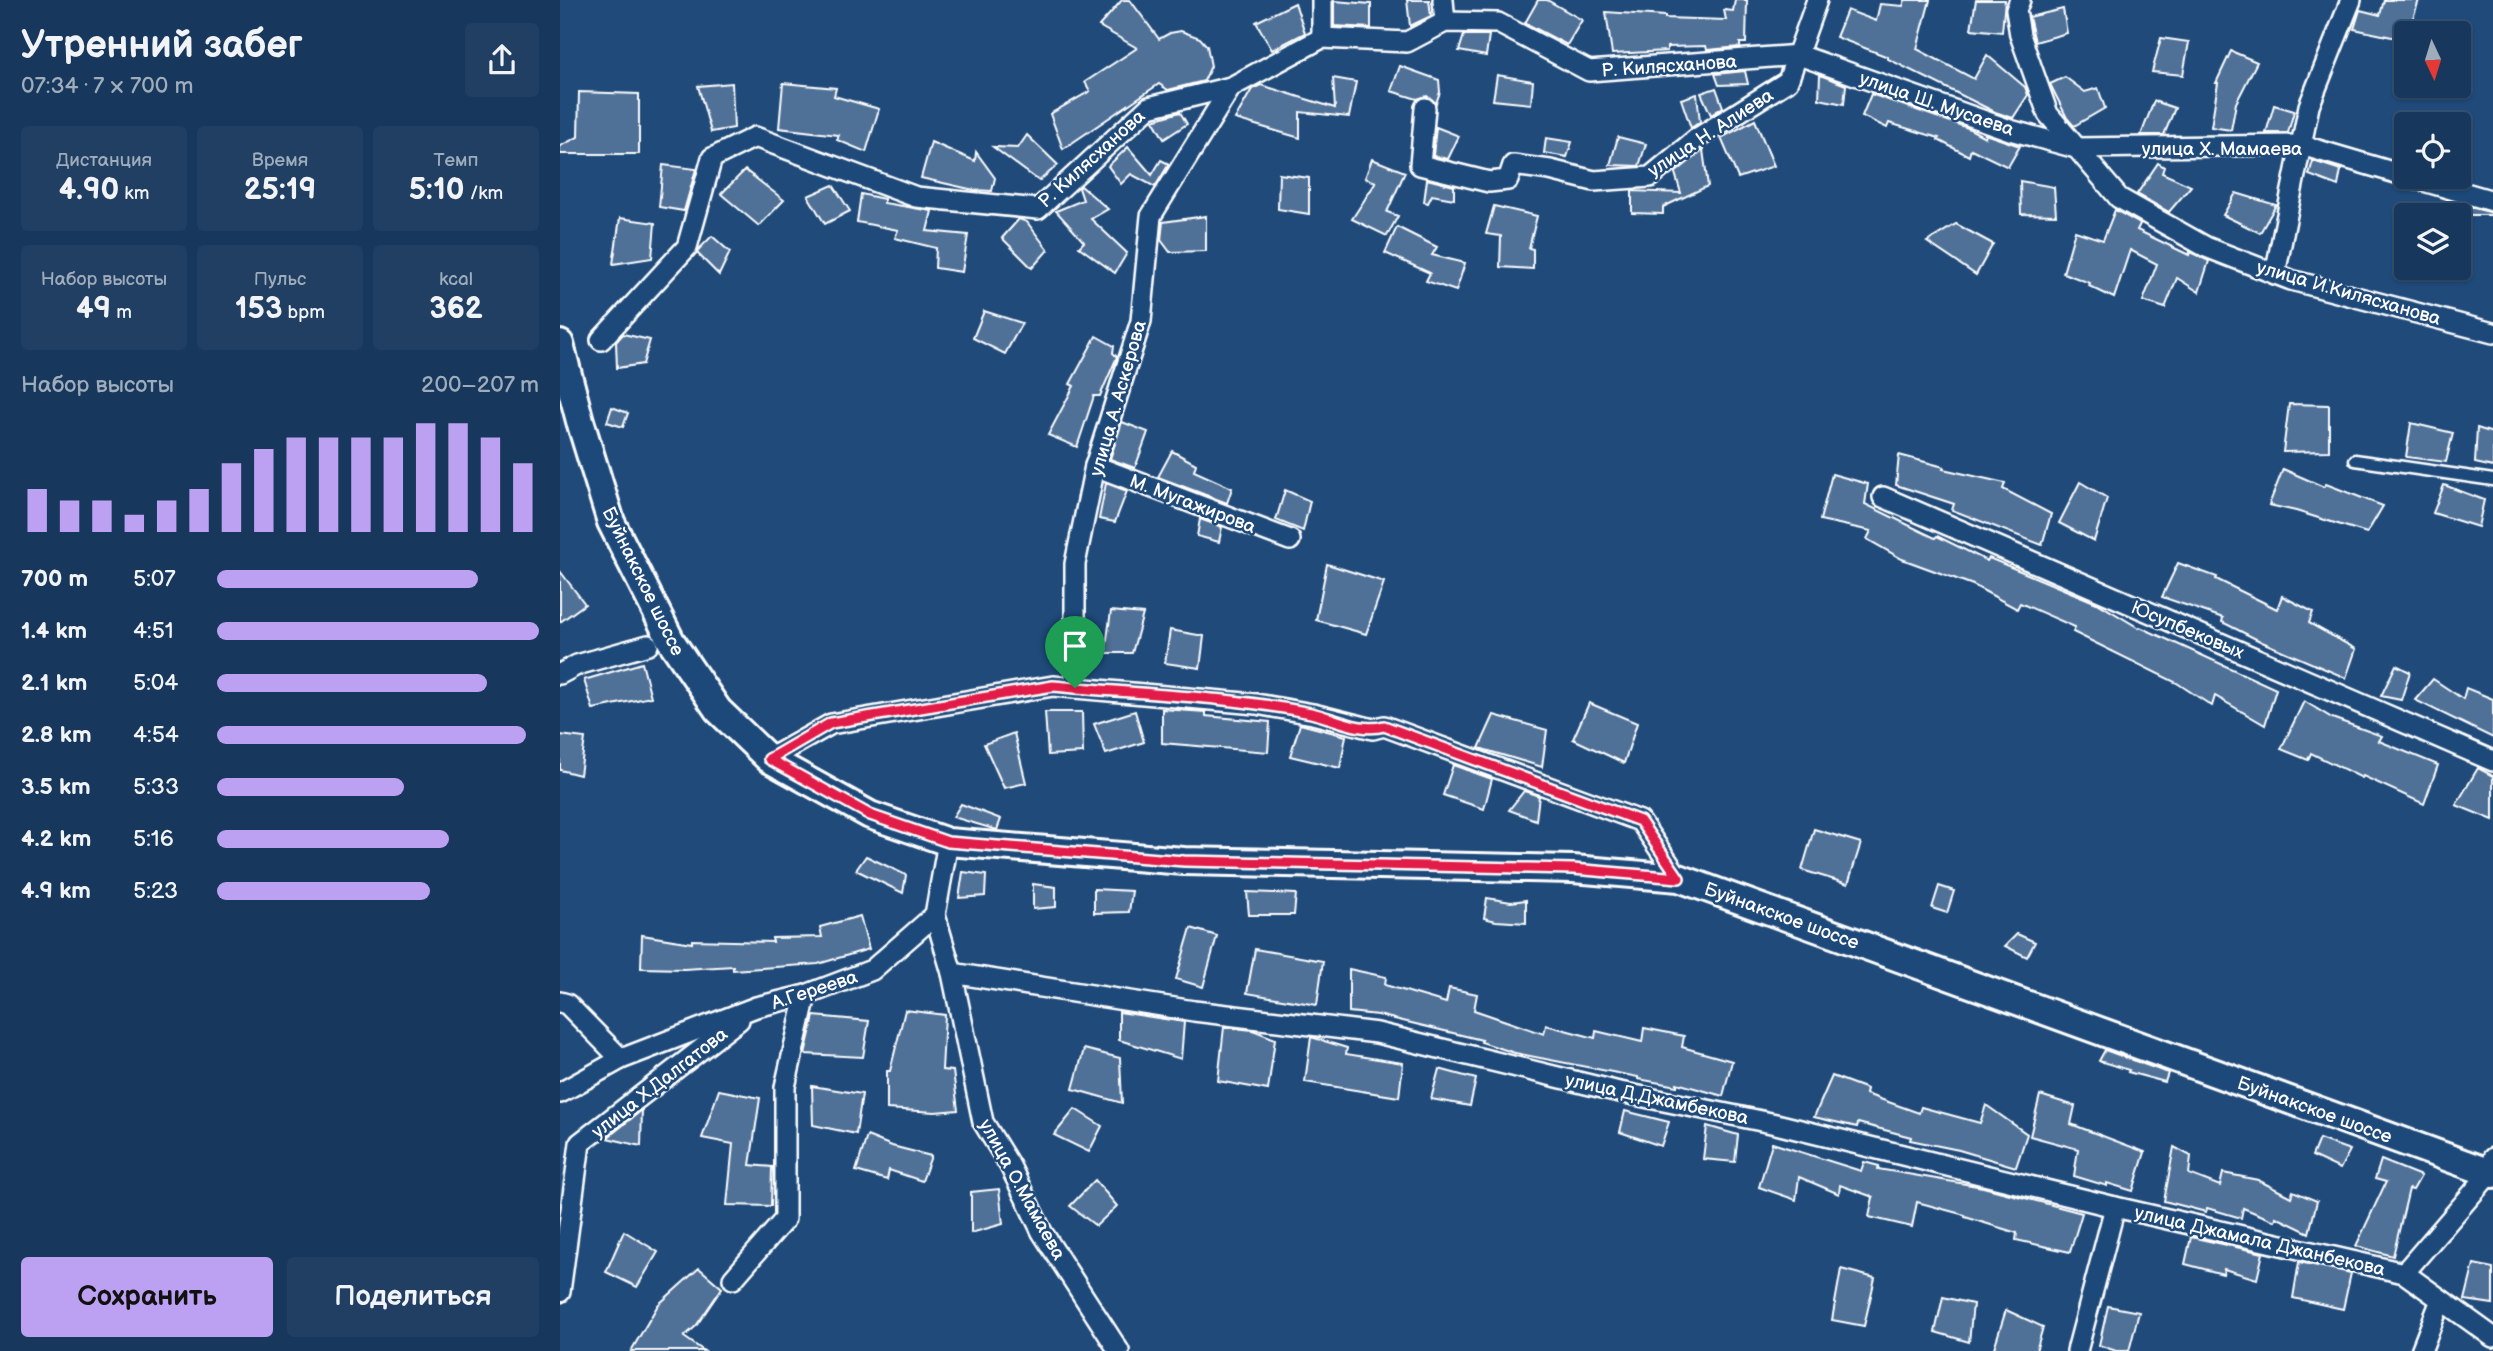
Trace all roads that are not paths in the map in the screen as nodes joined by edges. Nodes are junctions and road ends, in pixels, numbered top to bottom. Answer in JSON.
{"nodes":[{"id":1,"x":1322,"y":0,"type":"edge"},
{"id":2,"x":1443,"y":0,"type":"edge"},
{"id":3,"x":1817,"y":0,"type":"edge"},
{"id":4,"x":2020,"y":0,"type":"edge"},
{"id":5,"x":2351,"y":0,"type":"edge"},
{"id":6,"x":1445,"y":22,"type":"junction"},
{"id":7,"x":1322,"y":38,"type":"junction"},
{"id":8,"x":1799,"y":55,"type":"junction"},
{"id":9,"x":1231,"y":87,"type":"junction"},
{"id":10,"x":1425,"y":108,"type":"dead end"},
{"id":11,"x":2301,"y":145,"type":"junction"},
{"id":12,"x":2076,"y":148,"type":"junction"},
{"id":13,"x":2394,"y":172,"type":"edge"},
{"id":14,"x":2452,"y":189,"type":"edge"},
{"id":15,"x":2493,"y":201,"type":"edge"},
{"id":16,"x":2276,"y":274,"type":"junction"},
{"id":17,"x":2493,"y":333,"type":"edge"},
{"id":18,"x":601,"y":340,"type":"dead end"},
{"id":19,"x":560,"y":344,"type":"edge"},
{"id":20,"x":2354,"y":460,"type":"dead end"},
{"id":21,"x":1095,"y":466,"type":"junction"},
{"id":22,"x":2493,"y":481,"type":"edge"},
{"id":23,"x":1883,"y":497,"type":"dead end"},
{"id":24,"x":1290,"y":540,"type":"dead end"},
{"id":25,"x":649,"y":645,"type":"dead end"},
{"id":26,"x":560,"y":674,"type":"edge"},
{"id":27,"x":1075,"y":688,"type":"junction"},
{"id":28,"x":769,"y":759,"type":"junction"},
{"id":29,"x":2493,"y":761,"type":"edge"},
{"id":30,"x":948,"y":842,"type":"junction"},
{"id":31,"x":1679,"y":878,"type":"junction"},
{"id":32,"x":935,"y":915,"type":"junction"},
{"id":33,"x":951,"y":973,"type":"junction"},
{"id":34,"x":806,"y":995,"type":"junction"},
{"id":35,"x":560,"y":1002,"type":"edge"},
{"id":36,"x":756,"y":1007,"type":"junction"},
{"id":37,"x":621,"y":1059,"type":"junction"},
{"id":38,"x":560,"y":1093,"type":"edge"},
{"id":39,"x":2492,"y":1168,"type":"edge"},
{"id":40,"x":2115,"y":1207,"type":"junction"},
{"id":41,"x":2404,"y":1273,"type":"junction"},
{"id":42,"x":733,"y":1279,"type":"dead end"},
{"id":43,"x":560,"y":1292,"type":"edge"},
{"id":44,"x":2441,"y":1300,"type":"junction"},
{"id":45,"x":2493,"y":1337,"type":"edge"},
{"id":46,"x":1119,"y":1351,"type":"edge"},
{"id":47,"x":2077,"y":1351,"type":"edge"},
{"id":48,"x":2421,"y":1351,"type":"edge"}],
"edges":[{"from":1,"to":7,"type":"street"},
{"from":2,"to":6,"type":"street"},
{"from":3,"to":8,"type":"street"},
{"from":4,"to":12,"type":"street","name":"улица И.Килясханова"},
{"from":5,"to":11,"type":"street"},
{"from":6,"to":7,"type":"street"},
{"from":6,"to":8,"type":"street","name":"Р. Килясханова"},
{"from":7,"to":9,"type":"street","name":"Р. Килясханова"},
{"from":8,"to":10,"type":"street","name":"улица Н. Алиева"},
{"from":8,"to":12,"type":"street","name":"улица Ш. Мусаева"},
{"from":9,"to":18,"type":"street","name":"Р. Килясханова"},
{"from":9,"to":21,"type":"street","name":"улица А. Аскерова"},
{"from":11,"to":12,"type":"street","name":"улица Х. Мамаева"},
{"from":11,"to":13,"type":"street","name":"улица Х. Мамаева"},
{"from":11,"to":16,"type":"street"},
{"from":12,"to":16,"type":"street","name":"улица И.Килясханова"},
{"from":14,"to":15,"type":"street","name":"улица Х. Мамаева"},
{"from":16,"to":17,"type":"street","name":"улица И.Килясханова"},
{"from":19,"to":28,"type":"main road","name":"Буйнакское шоссе"},
{"from":20,"to":22,"type":"lane"},
{"from":21,"to":24,"type":"street","name":"М. Мугажирова"},
{"from":21,"to":27,"type":"street","name":"улица А. Аскерова"},
{"from":23,"to":29,"type":"street","name":"Юсупбековых"},
{"from":25,"to":26,"type":"street"},
{"from":27,"to":28,"type":"street"},
{"from":27,"to":31,"type":"street"},
{"from":28,"to":30,"type":"main road","name":"Буйнакское шоссе"},
{"from":30,"to":31,"type":"main road","name":"Буйнакское шоссе"},
{"from":30,"to":32,"type":"street"},
{"from":31,"to":39,"type":"main road","name":"Буйнакское шоссе"},
{"from":32,"to":33,"type":"street","name":"улица О.Мамаева"},
{"from":32,"to":34,"type":"street","name":"A.Гереева"},
{"from":33,"to":40,"type":"street","name":"улица Д.Джамбекова"},
{"from":33,"to":46,"type":"street","name":"улица О.Мамаева"},
{"from":34,"to":36,"type":"street","name":"A.Гереева"},
{"from":34,"to":42,"type":"street"},
{"from":35,"to":37,"type":"street"},
{"from":36,"to":37,"type":"street","name":"A.Гереева"},
{"from":36,"to":43,"type":"street","name":"улица Х.Далгатова"},
{"from":37,"to":38,"type":"street","name":"A.Гереева"},
{"from":39,"to":41,"type":"street"},
{"from":40,"to":41,"type":"street","name":"улица Джамала Джанбекова"},
{"from":40,"to":47,"type":"street"},
{"from":41,"to":44,"type":"street"},
{"from":44,"to":45,"type":"street"},
{"from":44,"to":48,"type":"street"}]}
